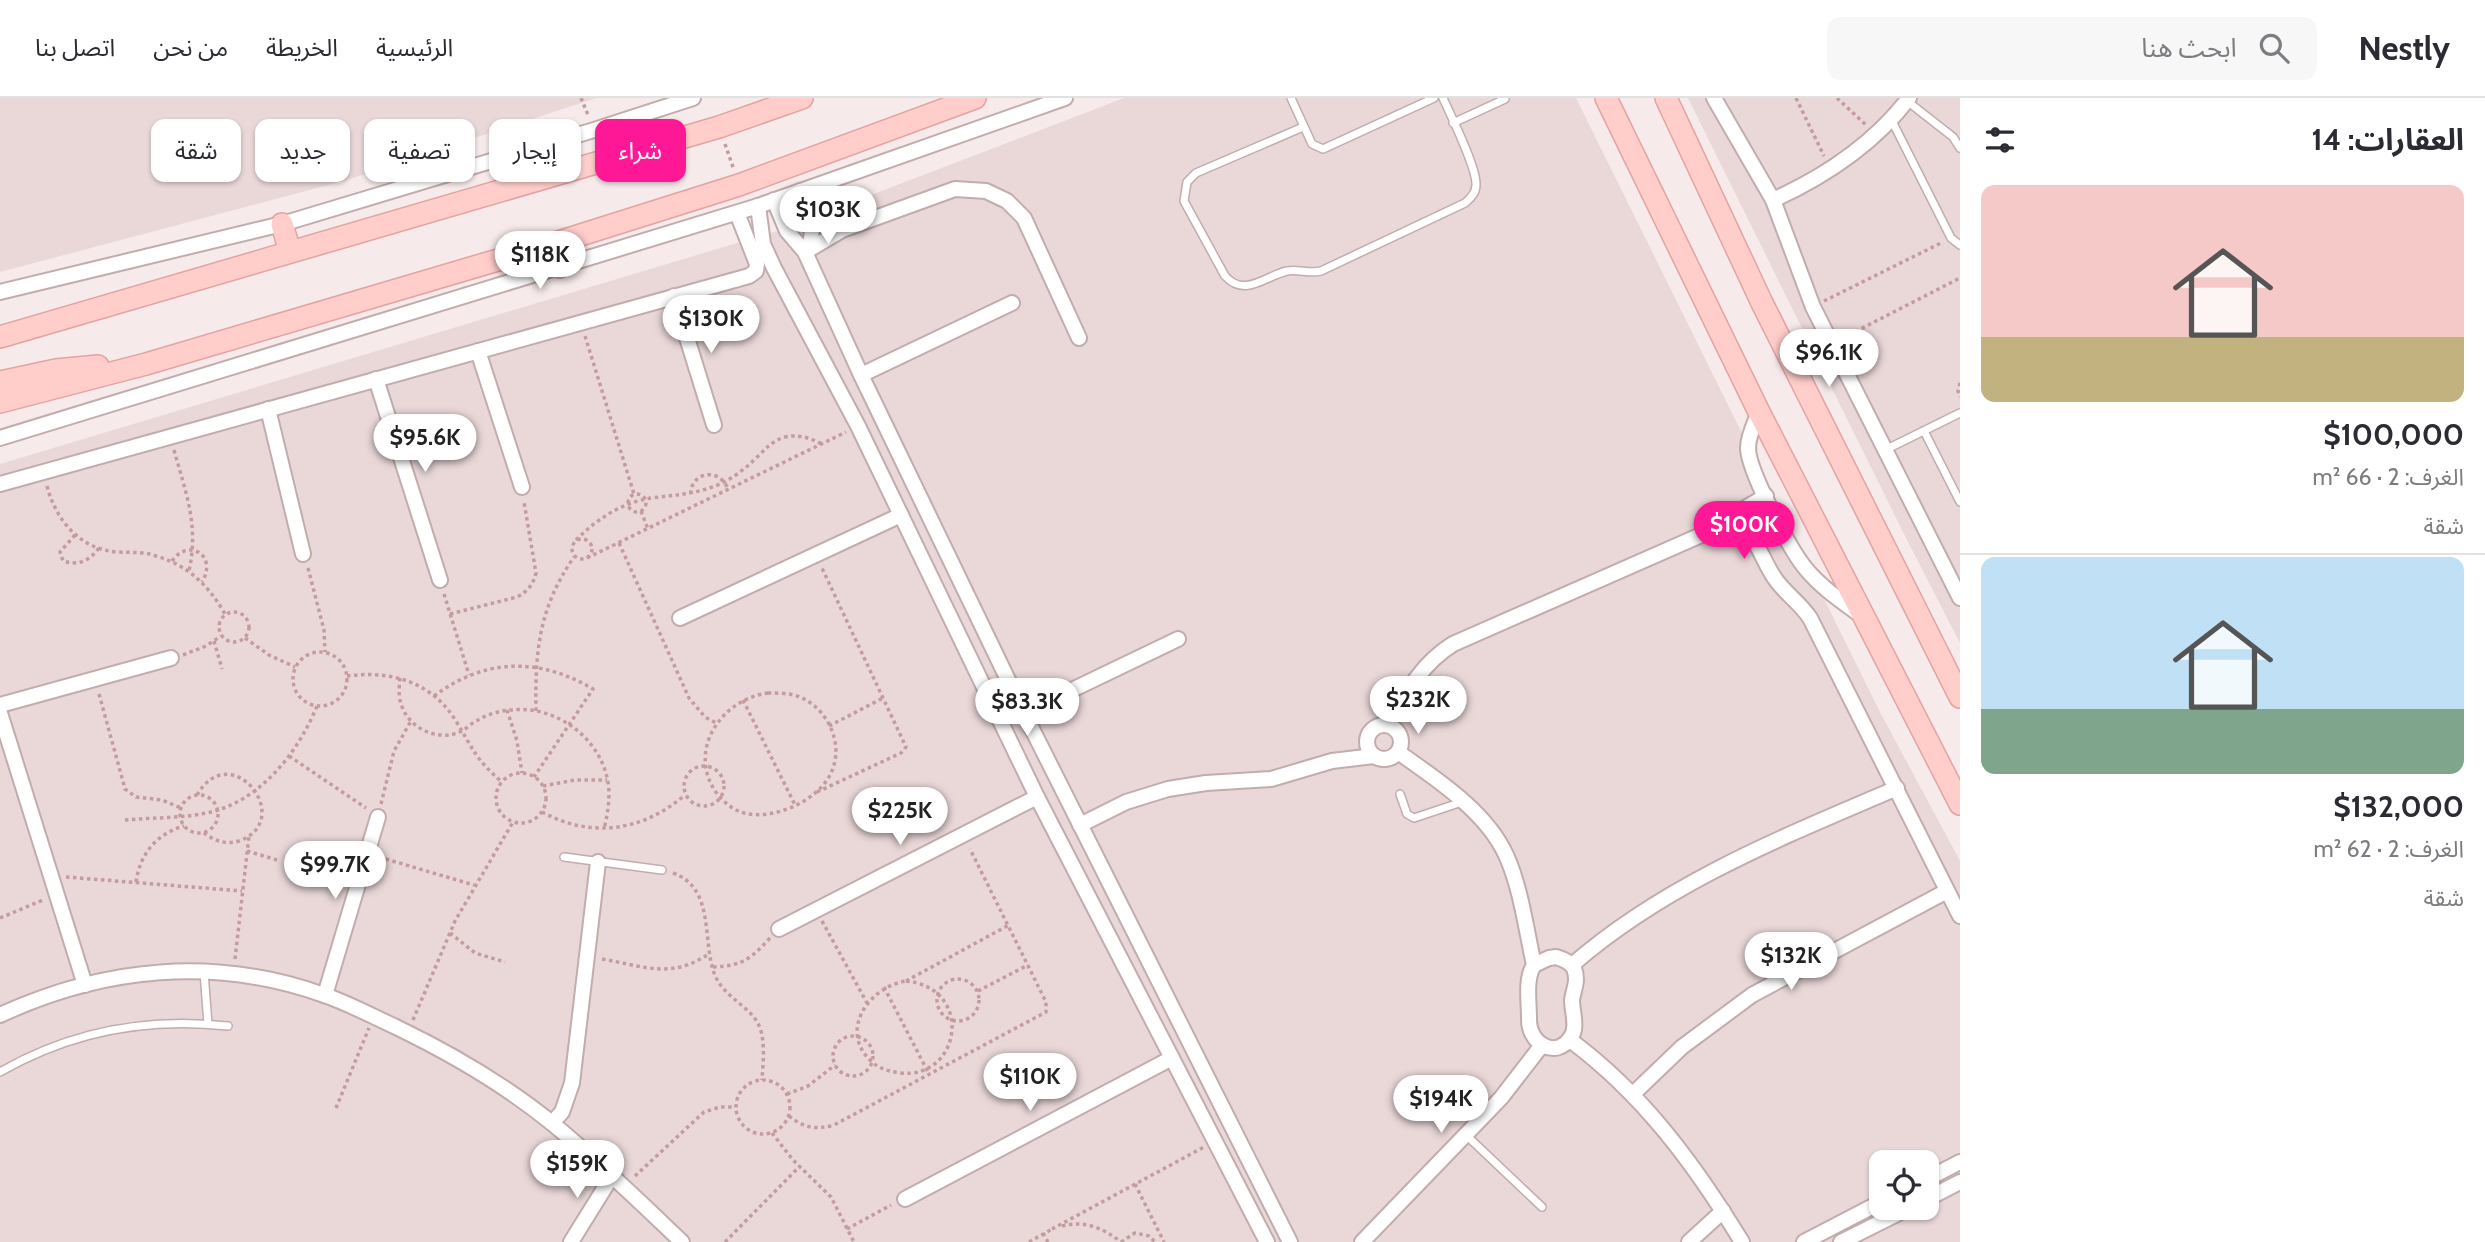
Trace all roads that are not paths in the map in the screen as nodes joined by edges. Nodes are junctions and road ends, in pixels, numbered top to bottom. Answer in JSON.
{"nodes":[{"id":1,"x":692,"y":98,"type":"edge"},
{"id":2,"x":802,"y":98,"type":"edge"},
{"id":3,"x":975,"y":98,"type":"edge"},
{"id":4,"x":1065,"y":98,"type":"edge"},
{"id":5,"x":1291,"y":98,"type":"edge"},
{"id":6,"x":1434,"y":98,"type":"edge"},
{"id":7,"x":1443,"y":98,"type":"edge"},
{"id":8,"x":1606,"y":98,"type":"edge"},
{"id":9,"x":1666,"y":98,"type":"edge"},
{"id":10,"x":1714,"y":98,"type":"edge"},
{"id":11,"x":1505,"y":99,"type":"edge"},
{"id":12,"x":1908,"y":100,"type":"edge"},
{"id":13,"x":676,"y":101,"type":"edge"},
{"id":14,"x":1891,"y":120,"type":"junction"},
{"id":15,"x":1453,"y":123,"type":"junction"},
{"id":16,"x":1303,"y":127,"type":"junction"},
{"id":17,"x":1960,"y":148,"type":"edge"},
{"id":18,"x":800,"y":191,"type":"junction"},
{"id":19,"x":774,"y":200,"type":"junction"},
{"id":20,"x":1773,"y":200,"type":"junction"},
{"id":21,"x":758,"y":206,"type":"junction"},
{"id":22,"x":737,"y":213,"type":"junction"},
{"id":23,"x":282,"y":224,"type":"junction"},
{"id":24,"x":552,"y":244,"type":"junction"},
{"id":25,"x":1960,"y":246,"type":"edge"},
{"id":26,"x":290,"y":252,"type":"junction"},
{"id":27,"x":805,"y":252,"type":"junction"},
{"id":28,"x":559,"y":267,"type":"junction"},
{"id":29,"x":0,"y":292,"type":"edge"},
{"id":30,"x":674,"y":296,"type":"junction"},
{"id":31,"x":1012,"y":303,"type":"dead end"},
{"id":32,"x":0,"y":337,"type":"edge"},
{"id":33,"x":1079,"y":338,"type":"dead end"},
{"id":34,"x":478,"y":351,"type":"junction"},
{"id":35,"x":146,"y":364,"type":"junction"},
{"id":36,"x":861,"y":375,"type":"junction"},
{"id":37,"x":376,"y":379,"type":"junction"},
{"id":38,"x":0,"y":382,"type":"edge"},
{"id":39,"x":0,"y":402,"type":"edge"},
{"id":40,"x":268,"y":409,"type":"junction"},
{"id":41,"x":1759,"y":412,"type":"junction"},
{"id":42,"x":1960,"y":413,"type":"edge"},
{"id":43,"x":714,"y":425,"type":"dead end"},
{"id":44,"x":1924,"y":431,"type":"junction"},
{"id":45,"x":0,"y":438,"type":"edge"},
{"id":46,"x":1885,"y":450,"type":"junction"},
{"id":47,"x":0,"y":484,"type":"edge"},
{"id":48,"x":522,"y":487,"type":"road end"},
{"id":49,"x":1766,"y":496,"type":"junction"},
{"id":50,"x":1960,"y":502,"type":"edge"},
{"id":51,"x":901,"y":515,"type":"junction"},
{"id":52,"x":1777,"y":518,"type":"junction"},
{"id":53,"x":1731,"y":523,"type":"junction"},
{"id":54,"x":1748,"y":532,"type":"junction"},
{"id":55,"x":303,"y":554,"type":"road end"},
{"id":56,"x":440,"y":580,"type":"road end"},
{"id":57,"x":1960,"y":598,"type":"edge"},
{"id":58,"x":680,"y":618,"type":"dead end"},
{"id":59,"x":1866,"y":620,"type":"junction"},
{"id":60,"x":1178,"y":639,"type":"dead end"},
{"id":61,"x":171,"y":658,"type":"road end"},
{"id":62,"x":1960,"y":696,"type":"edge"},
{"id":63,"x":0,"y":705,"type":"edge"},
{"id":64,"x":0,"y":713,"type":"edge"},
{"id":65,"x":1024,"y":713,"type":"junction"},
{"id":66,"x":1388,"y":725,"type":"junction"},
{"id":67,"x":1370,"y":732,"type":"junction"},
{"id":68,"x":1398,"y":752,"type":"junction"},
{"id":69,"x":1374,"y":756,"type":"junction"},
{"id":70,"x":1332,"y":761,"type":"junction"},
{"id":71,"x":1897,"y":788,"type":"junction"},
{"id":72,"x":1400,"y":794,"type":"dead end"},
{"id":73,"x":1037,"y":797,"type":"junction"},
{"id":74,"x":1462,"y":802,"type":"junction"},
{"id":75,"x":1960,"y":804,"type":"edge"},
{"id":76,"x":378,"y":817,"type":"road end"},
{"id":77,"x":1080,"y":825,"type":"junction"},
{"id":78,"x":564,"y":857,"type":"dead end"},
{"id":79,"x":598,"y":862,"type":"junction"},
{"id":80,"x":662,"y":870,"type":"road end"},
{"id":81,"x":1947,"y":891,"type":"junction"},
{"id":82,"x":1960,"y":916,"type":"edge"},
{"id":83,"x":779,"y":929,"type":"road end"},
{"id":84,"x":1534,"y":965,"type":"junction"},
{"id":85,"x":1572,"y":965,"type":"junction"},
{"id":86,"x":204,"y":970,"type":"junction"},
{"id":87,"x":85,"y":985,"type":"junction"},
{"id":88,"x":325,"y":995,"type":"junction"},
{"id":89,"x":0,"y":1015,"type":"edge"},
{"id":90,"x":208,"y":1024,"type":"junction"},
{"id":91,"x":228,"y":1026,"type":"dead end"},
{"id":92,"x":1570,"y":1040,"type":"junction"},
{"id":93,"x":1542,"y":1045,"type":"junction"},
{"id":94,"x":1172,"y":1058,"type":"junction"},
{"id":95,"x":0,"y":1072,"type":"edge"},
{"id":96,"x":1633,"y":1094,"type":"junction"},
{"id":97,"x":552,"y":1123,"type":"junction"},
{"id":98,"x":1466,"y":1135,"type":"junction"},
{"id":99,"x":1960,"y":1162,"type":"edge"},
{"id":100,"x":1939,"y":1173,"type":"edge"},
{"id":101,"x":612,"y":1176,"type":"junction"},
{"id":102,"x":1960,"y":1182,"type":"edge"},
{"id":103,"x":1939,"y":1193,"type":"edge"},
{"id":104,"x":905,"y":1199,"type":"road end"},
{"id":105,"x":1542,"y":1207,"type":"dead end"},
{"id":106,"x":1869,"y":1208,"type":"edge"},
{"id":107,"x":1723,"y":1211,"type":"junction"},
{"id":108,"x":1885,"y":1220,"type":"edge"},
{"id":109,"x":571,"y":1242,"type":"edge"},
{"id":110,"x":682,"y":1242,"type":"edge"},
{"id":111,"x":1267,"y":1242,"type":"edge"},
{"id":112,"x":1290,"y":1242,"type":"edge"},
{"id":113,"x":1363,"y":1242,"type":"edge"},
{"id":114,"x":1689,"y":1242,"type":"edge"},
{"id":115,"x":1742,"y":1242,"type":"edge"},
{"id":116,"x":1804,"y":1242,"type":"edge"},
{"id":117,"x":1841,"y":1242,"type":"edge"}],
"edges":[{"from":1,"to":13,"type":"street"},
{"from":2,"to":26,"type":"main road"},
{"from":3,"to":24,"type":"main road"},
{"from":4,"to":18,"type":"street"},
{"from":5,"to":16,"type":"lane"},
{"from":6,"to":16,"type":"lane"},
{"from":7,"to":15,"type":"lane"},
{"from":8,"to":41,"type":"main road"},
{"from":9,"to":62,"type":"main road"},
{"from":10,"to":20,"type":"street"},
{"from":11,"to":15,"type":"lane"},
{"from":12,"to":14,"type":"street"},
{"from":12,"to":17,"type":"lane"},
{"from":13,"to":23,"type":"street"},
{"from":14,"to":20,"type":"street"},
{"from":14,"to":25,"type":"lane"},
{"from":15,"to":16,"type":"lane"},
{"from":18,"to":19,"type":"street"},
{"from":18,"to":27,"type":"street"},
{"from":19,"to":21,"type":"street"},
{"from":19,"to":27,"type":"street"},
{"from":20,"to":46,"type":"street"},
{"from":21,"to":22,"type":"street"},
{"from":21,"to":51,"type":"street"},
{"from":22,"to":28,"type":"street"},
{"from":22,"to":30,"type":"street"},
{"from":23,"to":26,"type":"main road"},
{"from":23,"to":29,"type":"street"},
{"from":24,"to":28,"type":"main road"},
{"from":24,"to":35,"type":"main road"},
{"from":26,"to":32,"type":"main road"},
{"from":27,"to":33,"type":"street"},
{"from":27,"to":36,"type":"street"},
{"from":28,"to":45,"type":"street"},
{"from":30,"to":34,"type":"street"},
{"from":30,"to":43,"type":"street"},
{"from":31,"to":36,"type":"street"},
{"from":34,"to":37,"type":"street"},
{"from":34,"to":48,"type":"street"},
{"from":35,"to":38,"type":"main road"},
{"from":35,"to":39,"type":"main road"},
{"from":36,"to":65,"type":"street"},
{"from":37,"to":40,"type":"street"},
{"from":37,"to":56,"type":"street"},
{"from":40,"to":47,"type":"street"},
{"from":40,"to":55,"type":"street"},
{"from":41,"to":49,"type":"street"},
{"from":41,"to":59,"type":"main road"},
{"from":42,"to":44,"type":"lane"},
{"from":44,"to":46,"type":"lane"},
{"from":44,"to":50,"type":"lane"},
{"from":46,"to":57,"type":"street"},
{"from":49,"to":52,"type":"street"},
{"from":49,"to":53,"type":"street"},
{"from":51,"to":58,"type":"street"},
{"from":51,"to":73,"type":"street"},
{"from":52,"to":54,"type":"street"},
{"from":52,"to":59,"type":"street"},
{"from":53,"to":54,"type":"street"},
{"from":53,"to":66,"type":"street"},
{"from":54,"to":71,"type":"street"},
{"from":59,"to":75,"type":"main road"},
{"from":60,"to":65,"type":"street"},
{"from":61,"to":63,"type":"street"},
{"from":64,"to":87,"type":"street"},
{"from":65,"to":77,"type":"street"},
{"from":66,"to":67,"type":"street"},
{"from":66,"to":68,"type":"street"},
{"from":67,"to":69,"type":"street"},
{"from":67,"to":70,"type":"street"},
{"from":68,"to":69,"type":"street"},
{"from":68,"to":74,"type":"street"},
{"from":69,"to":70,"type":"street"},
{"from":70,"to":77,"type":"street"},
{"from":71,"to":81,"type":"street"},
{"from":71,"to":85,"type":"street"},
{"from":72,"to":74,"type":"lane"},
{"from":73,"to":83,"type":"street"},
{"from":73,"to":94,"type":"street"},
{"from":74,"to":84,"type":"street"},
{"from":76,"to":88,"type":"street"},
{"from":77,"to":112,"type":"street"},
{"from":78,"to":79,"type":"lane"},
{"from":79,"to":80,"type":"lane"},
{"from":79,"to":97,"type":"street"},
{"from":81,"to":82,"type":"street"},
{"from":81,"to":96,"type":"street"},
{"from":84,"to":85,"type":"street"},
{"from":84,"to":93,"type":"street"},
{"from":85,"to":92,"type":"street"},
{"from":86,"to":87,"type":"street"},
{"from":86,"to":88,"type":"street"},
{"from":86,"to":90,"type":"lane"},
{"from":87,"to":89,"type":"street"},
{"from":88,"to":97,"type":"street"},
{"from":90,"to":91,"type":"lane"},
{"from":90,"to":95,"type":"lane"},
{"from":92,"to":93,"type":"street"},
{"from":92,"to":96,"type":"street"},
{"from":93,"to":98,"type":"street"},
{"from":94,"to":104,"type":"street"},
{"from":94,"to":111,"type":"street"},
{"from":96,"to":107,"type":"street"},
{"from":97,"to":101,"type":"street"},
{"from":98,"to":105,"type":"lane"},
{"from":98,"to":113,"type":"street"},
{"from":99,"to":100,"type":"street"},
{"from":101,"to":109,"type":"street"},
{"from":101,"to":110,"type":"street"},
{"from":102,"to":103,"type":"street"},
{"from":106,"to":116,"type":"street"},
{"from":107,"to":114,"type":"street"},
{"from":107,"to":115,"type":"street"},
{"from":108,"to":117,"type":"street"}]}
